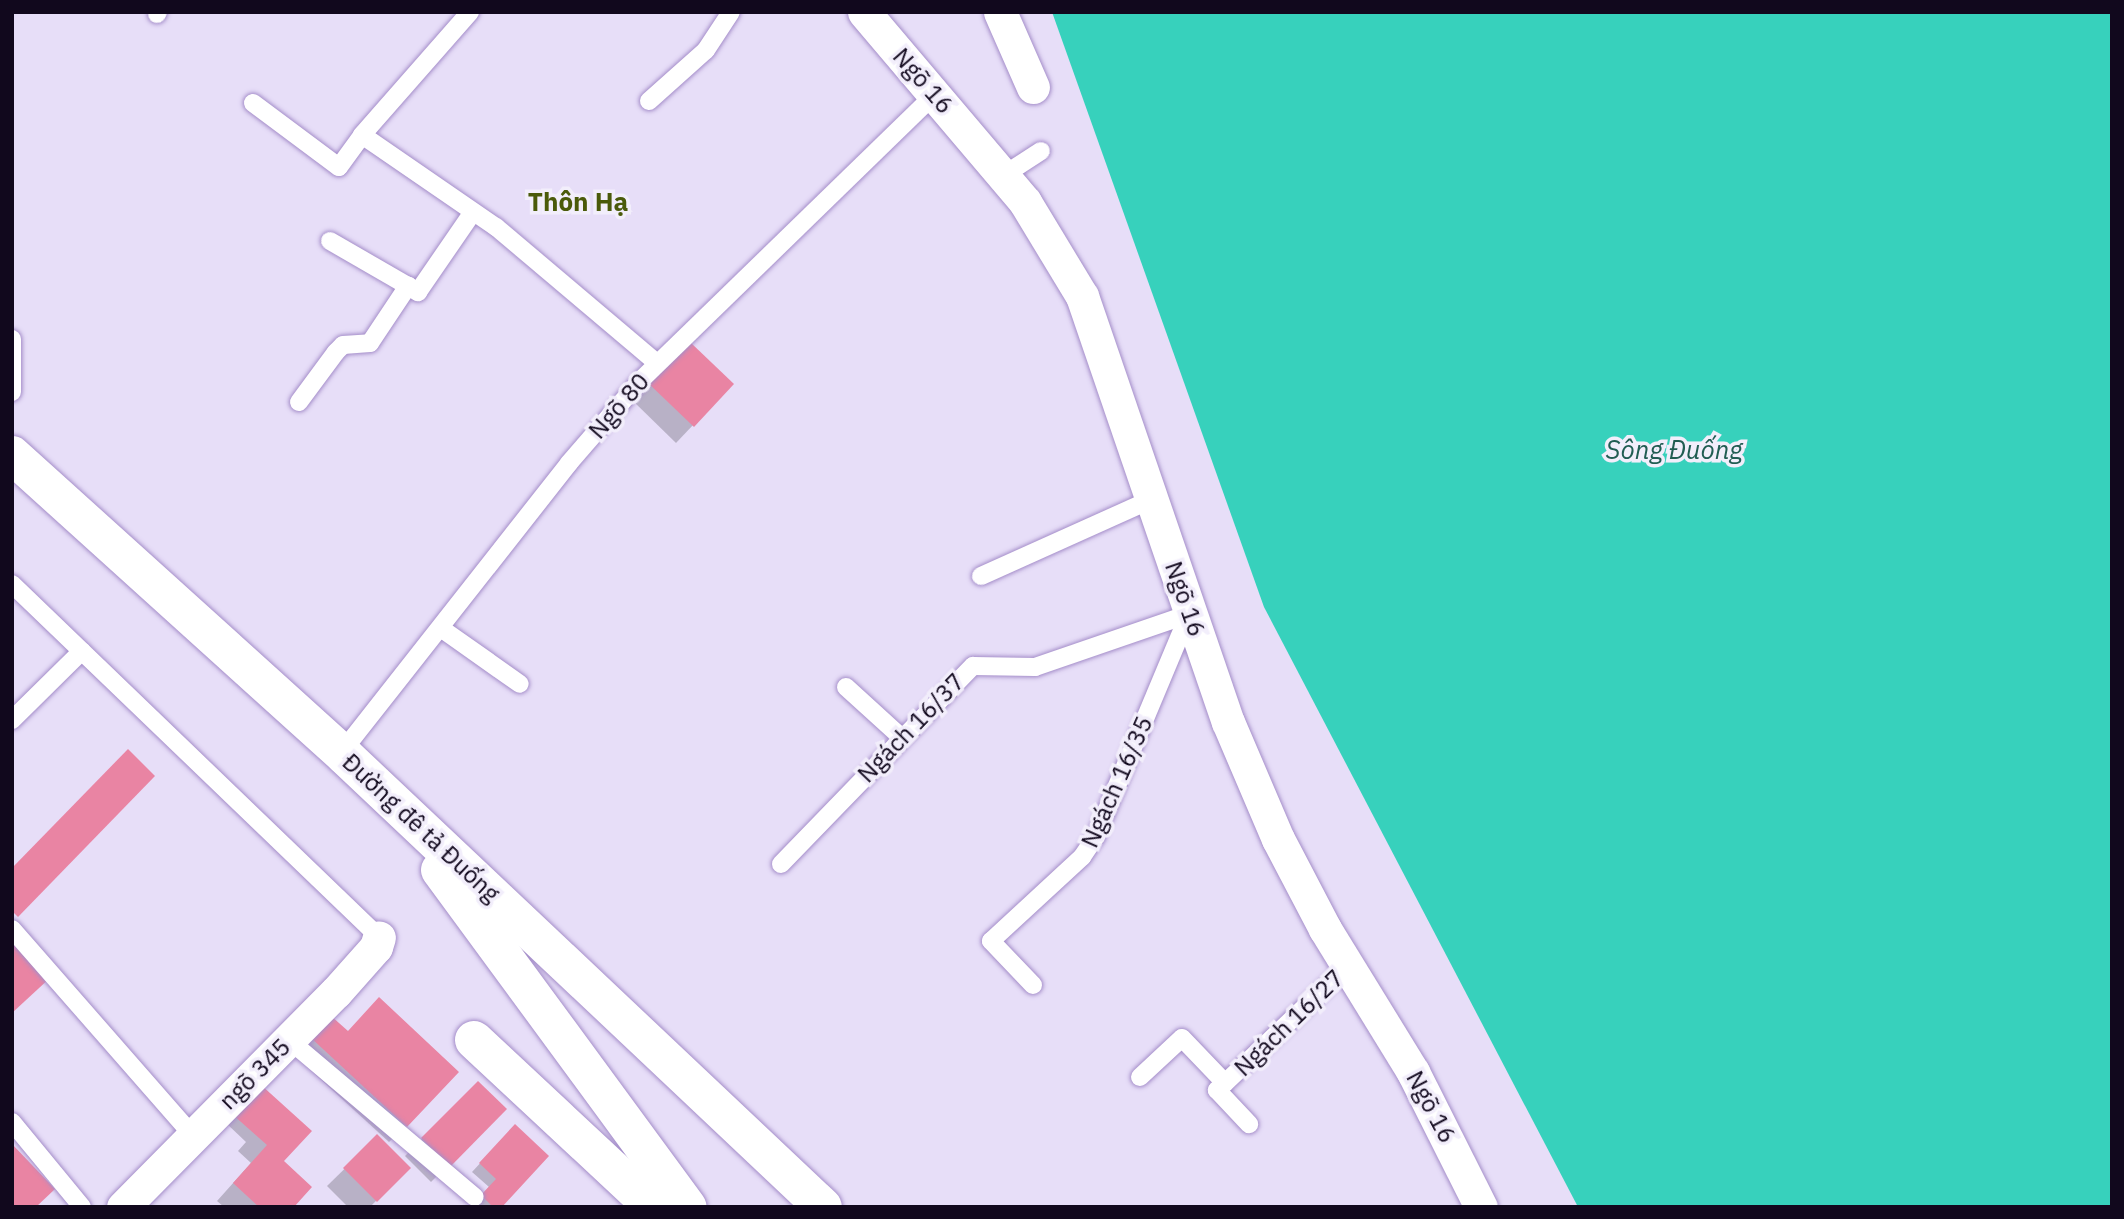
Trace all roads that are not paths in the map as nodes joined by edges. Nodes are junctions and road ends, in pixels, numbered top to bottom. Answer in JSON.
{"nodes":[{"id":1,"x":470,"y":12,"type":"edge"},
{"id":2,"x":731,"y":12,"type":"edge"},
{"id":3,"x":864,"y":12,"type":"edge"},
{"id":4,"x":999,"y":12,"type":"edge"},
{"id":5,"x":1033,"y":87,"type":"dead end"},
{"id":6,"x":935,"y":94,"type":"junction"},
{"id":7,"x":649,"y":101,"type":"dead end"},
{"id":8,"x":253,"y":103,"type":"dead end"},
{"id":9,"x":362,"y":135,"type":"junction"},
{"id":10,"x":1041,"y":151,"type":"dead end"},
{"id":11,"x":1004,"y":175,"type":"junction"},
{"id":12,"x":473,"y":212,"type":"junction"},
{"id":13,"x":330,"y":241,"type":"dead end"},
{"id":14,"x":408,"y":286,"type":"junction"},
{"id":15,"x":12,"y":339,"type":"edge"},
{"id":16,"x":657,"y":363,"type":"junction"},
{"id":17,"x":12,"y":391,"type":"edge"},
{"id":18,"x":299,"y":402,"type":"dead end"},
{"id":19,"x":12,"y":456,"type":"edge"},
{"id":20,"x":1152,"y":499,"type":"junction"},
{"id":21,"x":981,"y":576,"type":"dead end"},
{"id":22,"x":12,"y":584,"type":"edge"},
{"id":23,"x":1189,"y":614,"type":"junction"},
{"id":24,"x":442,"y":629,"type":"junction"},
{"id":25,"x":82,"y":651,"type":"junction"},
{"id":26,"x":520,"y":684,"type":"dead end"},
{"id":27,"x":846,"y":687,"type":"dead end"},
{"id":28,"x":12,"y":720,"type":"edge"},
{"id":29,"x":902,"y":738,"type":"junction"},
{"id":30,"x":341,"y":753,"type":"junction"},
{"id":31,"x":381,"y":791,"type":"junction"},
{"id":32,"x":781,"y":864,"type":"dead end"},
{"id":33,"x":12,"y":929,"type":"edge"},
{"id":34,"x":379,"y":937,"type":"joint"},
{"id":35,"x":1348,"y":966,"type":"junction"},
{"id":36,"x":1033,"y":985,"type":"dead end"},
{"id":37,"x":289,"y":1040,"type":"junction"},
{"id":38,"x":474,"y":1040,"type":"dead end"},
{"id":39,"x":1140,"y":1077,"type":"dead end"},
{"id":40,"x":1225,"y":1083,"type":"junction"},
{"id":41,"x":12,"y":1122,"type":"edge"},
{"id":42,"x":1249,"y":1124,"type":"dead end"},
{"id":43,"x":193,"y":1136,"type":"junction"},
{"id":44,"x":475,"y":1197,"type":"dead end"},
{"id":45,"x":82,"y":1207,"type":"edge"},
{"id":46,"x":123,"y":1207,"type":"edge"},
{"id":47,"x":653,"y":1207,"type":"edge"},
{"id":48,"x":688,"y":1207,"type":"edge"},
{"id":49,"x":823,"y":1207,"type":"edge"},
{"id":50,"x":1481,"y":1207,"type":"edge"}],
"edges":[{"from":1,"to":9,"type":"lane"},
{"from":2,"to":7,"type":"lane"},
{"from":3,"to":6,"type":"street","name":"Ngõ 16"},
{"from":4,"to":5,"type":"street"},
{"from":6,"to":11,"type":"street","name":"Ngõ 16"},
{"from":6,"to":16,"type":"lane","name":"Ngõ 80"},
{"from":8,"to":9,"type":"lane"},
{"from":9,"to":12,"type":"lane"},
{"from":10,"to":11,"type":"lane"},
{"from":11,"to":20,"type":"street","name":"Ngõ 16"},
{"from":12,"to":14,"type":"lane"},
{"from":12,"to":16,"type":"lane"},
{"from":13,"to":14,"type":"lane"},
{"from":14,"to":18,"type":"lane"},
{"from":15,"to":17,"type":"lane"},
{"from":16,"to":24,"type":"lane","name":"Ngõ 80"},
{"from":19,"to":30,"type":"main road","name":"Đường đê tả Đuống"},
{"from":20,"to":21,"type":"lane"},
{"from":20,"to":23,"type":"street","name":"Ngõ 16"},
{"from":22,"to":25,"type":"lane"},
{"from":23,"to":29,"type":"lane","name":"Ngách 16/37"},
{"from":23,"to":35,"type":"street","name":"Ngõ 16"},
{"from":23,"to":36,"type":"lane","name":"Ngách 16/35"},
{"from":24,"to":26,"type":"lane"},
{"from":24,"to":30,"type":"lane","name":"Ngõ 80"},
{"from":25,"to":28,"type":"lane"},
{"from":25,"to":34,"type":"lane"},
{"from":27,"to":29,"type":"lane"},
{"from":29,"to":32,"type":"lane","name":"Ngách 16/37"},
{"from":30,"to":31,"type":"main road","name":"Đường đê tả Đuống"},
{"from":31,"to":48,"type":"main road"},
{"from":31,"to":49,"type":"main road","name":"Đường đê tả Đuống"},
{"from":33,"to":43,"type":"lane"},
{"from":34,"to":37,"type":"street","name":"ngõ 345"},
{"from":35,"to":40,"type":"lane","name":"Ngách 16/27"},
{"from":35,"to":50,"type":"street","name":"Ngõ 16"},
{"from":37,"to":43,"type":"street","name":"ngõ 345"},
{"from":37,"to":44,"type":"lane"},
{"from":38,"to":47,"type":"main road"},
{"from":39,"to":40,"type":"lane","name":"Ngách 16/27"},
{"from":40,"to":42,"type":"lane"},
{"from":41,"to":45,"type":"lane"},
{"from":43,"to":46,"type":"street","name":"ngõ 345"}]}
